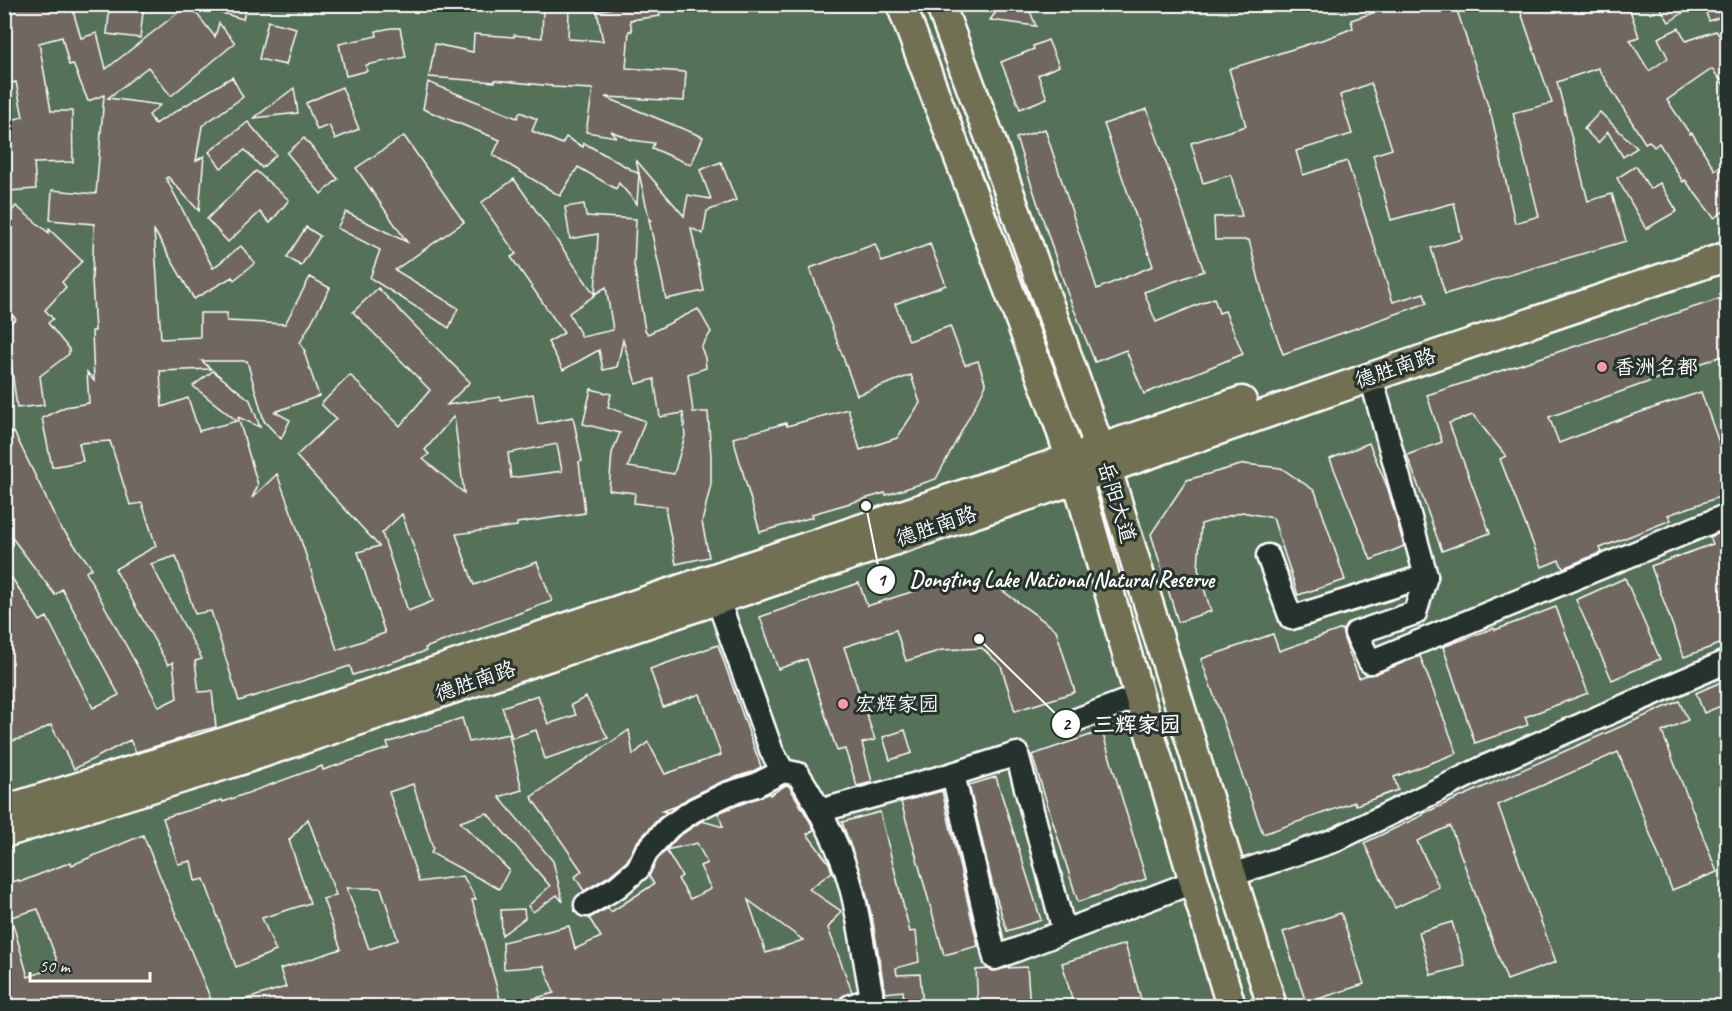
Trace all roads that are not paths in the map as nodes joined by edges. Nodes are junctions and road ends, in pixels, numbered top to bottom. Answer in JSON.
{"nodes":[{"id":1,"x":901,"y":4,"type":"edge"},
{"id":2,"x":940,"y":4,"type":"edge"},
{"id":3,"x":1728,"y":239,"type":"edge"},
{"id":4,"x":1728,"y":256,"type":"edge"},
{"id":5,"x":1371,"y":377,"type":"junction"},
{"id":6,"x":1104,"y":458,"type":"junction"},
{"id":7,"x":1074,"y":469,"type":"junction"},
{"id":8,"x":1728,"y":515,"type":"edge"},
{"id":9,"x":1268,"y":556,"type":"dead end"},
{"id":10,"x":1426,"y":576,"type":"junction"},
{"id":11,"x":718,"y":600,"type":"junction"},
{"id":12,"x":1728,"y":661,"type":"edge"},
{"id":13,"x":1139,"y":696,"type":"junction"},
{"id":14,"x":1076,"y":720,"type":"dead end"},
{"id":15,"x":1028,"y":740,"type":"dead end"},
{"id":16,"x":783,"y":771,"type":"junction"},
{"id":17,"x":953,"y":774,"type":"junction"},
{"id":18,"x":4,"y":810,"type":"edge"},
{"id":19,"x":819,"y":811,"type":"junction"},
{"id":20,"x":4,"y":833,"type":"edge"},
{"id":21,"x":1232,"y":875,"type":"junction"},
{"id":22,"x":1193,"y":882,"type":"junction"},
{"id":23,"x":586,"y":905,"type":"dead end"},
{"id":24,"x":1064,"y":931,"type":"junction"},
{"id":25,"x":865,"y":1004,"type":"edge"},
{"id":26,"x":1232,"y":1006,"type":"edge"},
{"id":27,"x":1272,"y":1006,"type":"edge"}],
"edges":[{"from":1,"to":7,"type":"main road","name":"岳阳大道"},
{"from":2,"to":6,"type":"main road","name":"岳阳大道"},
{"from":3,"to":6,"type":"main road","name":"德胜南路"},
{"from":4,"to":5,"type":"main road","name":"德胜南路"},
{"from":5,"to":6,"type":"main road","name":"德胜南路"},
{"from":5,"to":10,"type":"street"},
{"from":6,"to":7,"type":"main road","name":"德胜南路"},
{"from":6,"to":21,"type":"main road","name":"岳阳大道"},
{"from":7,"to":11,"type":"main road","name":"德胜南路"},
{"from":7,"to":13,"type":"main road","name":"岳阳大道"},
{"from":7,"to":18,"type":"main road","name":"德胜南路"},
{"from":8,"to":10,"type":"street"},
{"from":9,"to":10,"type":"street"},
{"from":11,"to":16,"type":"street"},
{"from":11,"to":20,"type":"main road","name":"德胜南路"},
{"from":12,"to":21,"type":"street"},
{"from":13,"to":14,"type":"street"},
{"from":13,"to":22,"type":"main road","name":"岳阳大道"},
{"from":15,"to":19,"type":"street"},
{"from":16,"to":19,"type":"street"},
{"from":16,"to":23,"type":"street"},
{"from":17,"to":19,"type":"street"},
{"from":17,"to":24,"type":"street"},
{"from":17,"to":24,"type":"street"},
{"from":19,"to":25,"type":"street"},
{"from":21,"to":27,"type":"main road","name":"岳阳大道"},
{"from":22,"to":24,"type":"street"},
{"from":22,"to":26,"type":"main road","name":"岳阳大道"}]}
